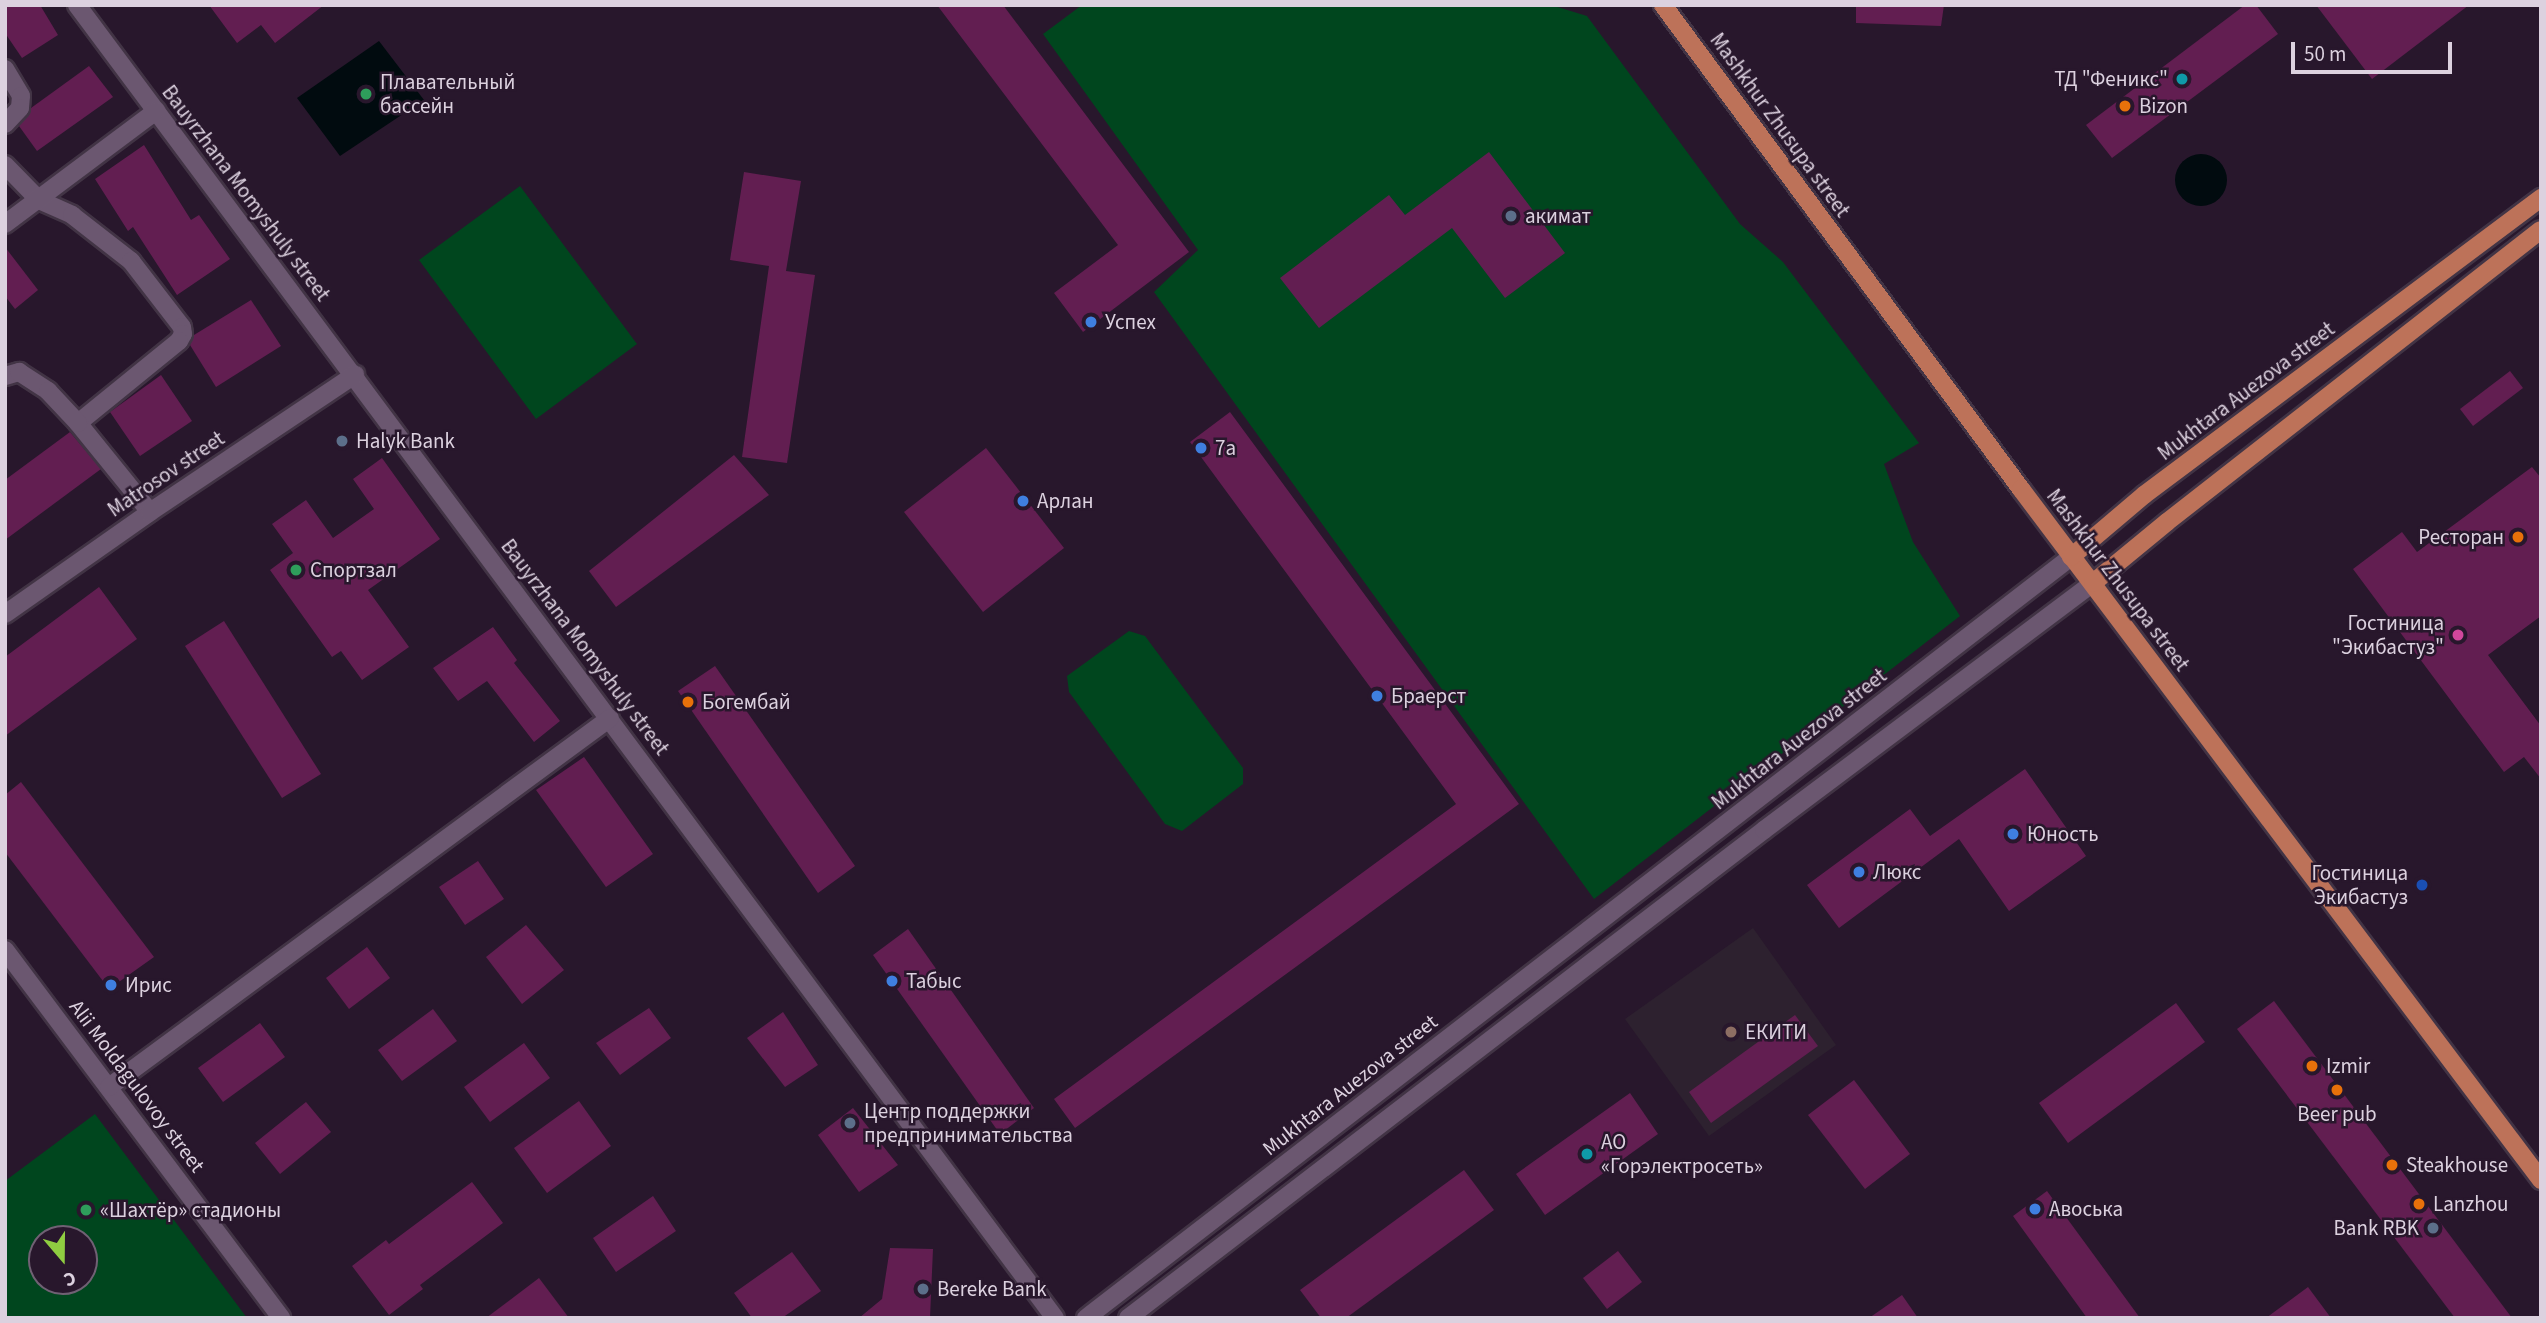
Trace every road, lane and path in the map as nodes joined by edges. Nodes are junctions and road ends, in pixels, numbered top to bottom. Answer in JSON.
{"nodes":[{"id":1,"x":77,"y":5,"type":"edge"},
{"id":2,"x":1663,"y":5,"type":"edge"},
{"id":3,"x":5,"y":69,"type":"edge"},
{"id":4,"x":156,"y":111,"type":"junction"},
{"id":5,"x":5,"y":124,"type":"edge"},
{"id":6,"x":5,"y":165,"type":"edge"},
{"id":7,"x":2541,"y":198,"type":"edge"},
{"id":8,"x":38,"y":200,"type":"junction"},
{"id":9,"x":5,"y":224,"type":"edge"},
{"id":10,"x":2541,"y":230,"type":"edge"},
{"id":11,"x":355,"y":375,"type":"junction"},
{"id":12,"x":5,"y":376,"type":"edge"},
{"id":13,"x":78,"y":423,"type":"junction"},
{"id":14,"x":150,"y":512,"type":"junction"},
{"id":15,"x":2071,"y":557,"type":"junction"},
{"id":16,"x":2093,"y":583,"type":"junction"},
{"id":17,"x":5,"y":614,"type":"edge"},
{"id":18,"x":610,"y":718,"type":"junction"},
{"id":19,"x":5,"y":950,"type":"edge"},
{"id":20,"x":109,"y":1087,"type":"junction"},
{"id":21,"x":2541,"y":1180,"type":"edge"},
{"id":22,"x":281,"y":1318,"type":"edge"},
{"id":23,"x":1055,"y":1318,"type":"edge"},
{"id":24,"x":1086,"y":1318,"type":"edge"},
{"id":25,"x":1128,"y":1318,"type":"edge"}],
"edges":[{"from":1,"to":4,"type":"street","name":"Bauyrzhana Momyshuly street"},
{"from":2,"to":15,"type":"main road","name":"Mashkhur Zhusupa street"},
{"from":3,"to":5,"type":"street"},
{"from":4,"to":8,"type":"street"},
{"from":4,"to":11,"type":"street","name":"Bauyrzhana Momyshuly street"},
{"from":6,"to":8,"type":"street"},
{"from":7,"to":15,"type":"main road","name":"Mukhtara Auezova street"},
{"from":8,"to":9,"type":"street"},
{"from":8,"to":13,"type":"street"},
{"from":10,"to":16,"type":"main road"},
{"from":11,"to":14,"type":"street","name":"Matrosov street"},
{"from":11,"to":18,"type":"street","name":"Bauyrzhana Momyshuly street"},
{"from":12,"to":13,"type":"street"},
{"from":13,"to":14,"type":"street"},
{"from":14,"to":17,"type":"street","name":"Matrosov street"},
{"from":15,"to":16,"type":"main road","name":"Mashkhur Zhusupa street"},
{"from":15,"to":24,"type":"street","name":"Mukhtara Auezova street"},
{"from":16,"to":21,"type":"main road","name":"Mashkhur Zhusupa street"},
{"from":16,"to":25,"type":"street"},
{"from":18,"to":20,"type":"street"},
{"from":18,"to":23,"type":"street","name":"Bauyrzhana Momyshuly street"},
{"from":19,"to":20,"type":"street","name":"Alii Moldagulovoy street"},
{"from":20,"to":22,"type":"street","name":"Alii Moldagulovoy street"}]}
